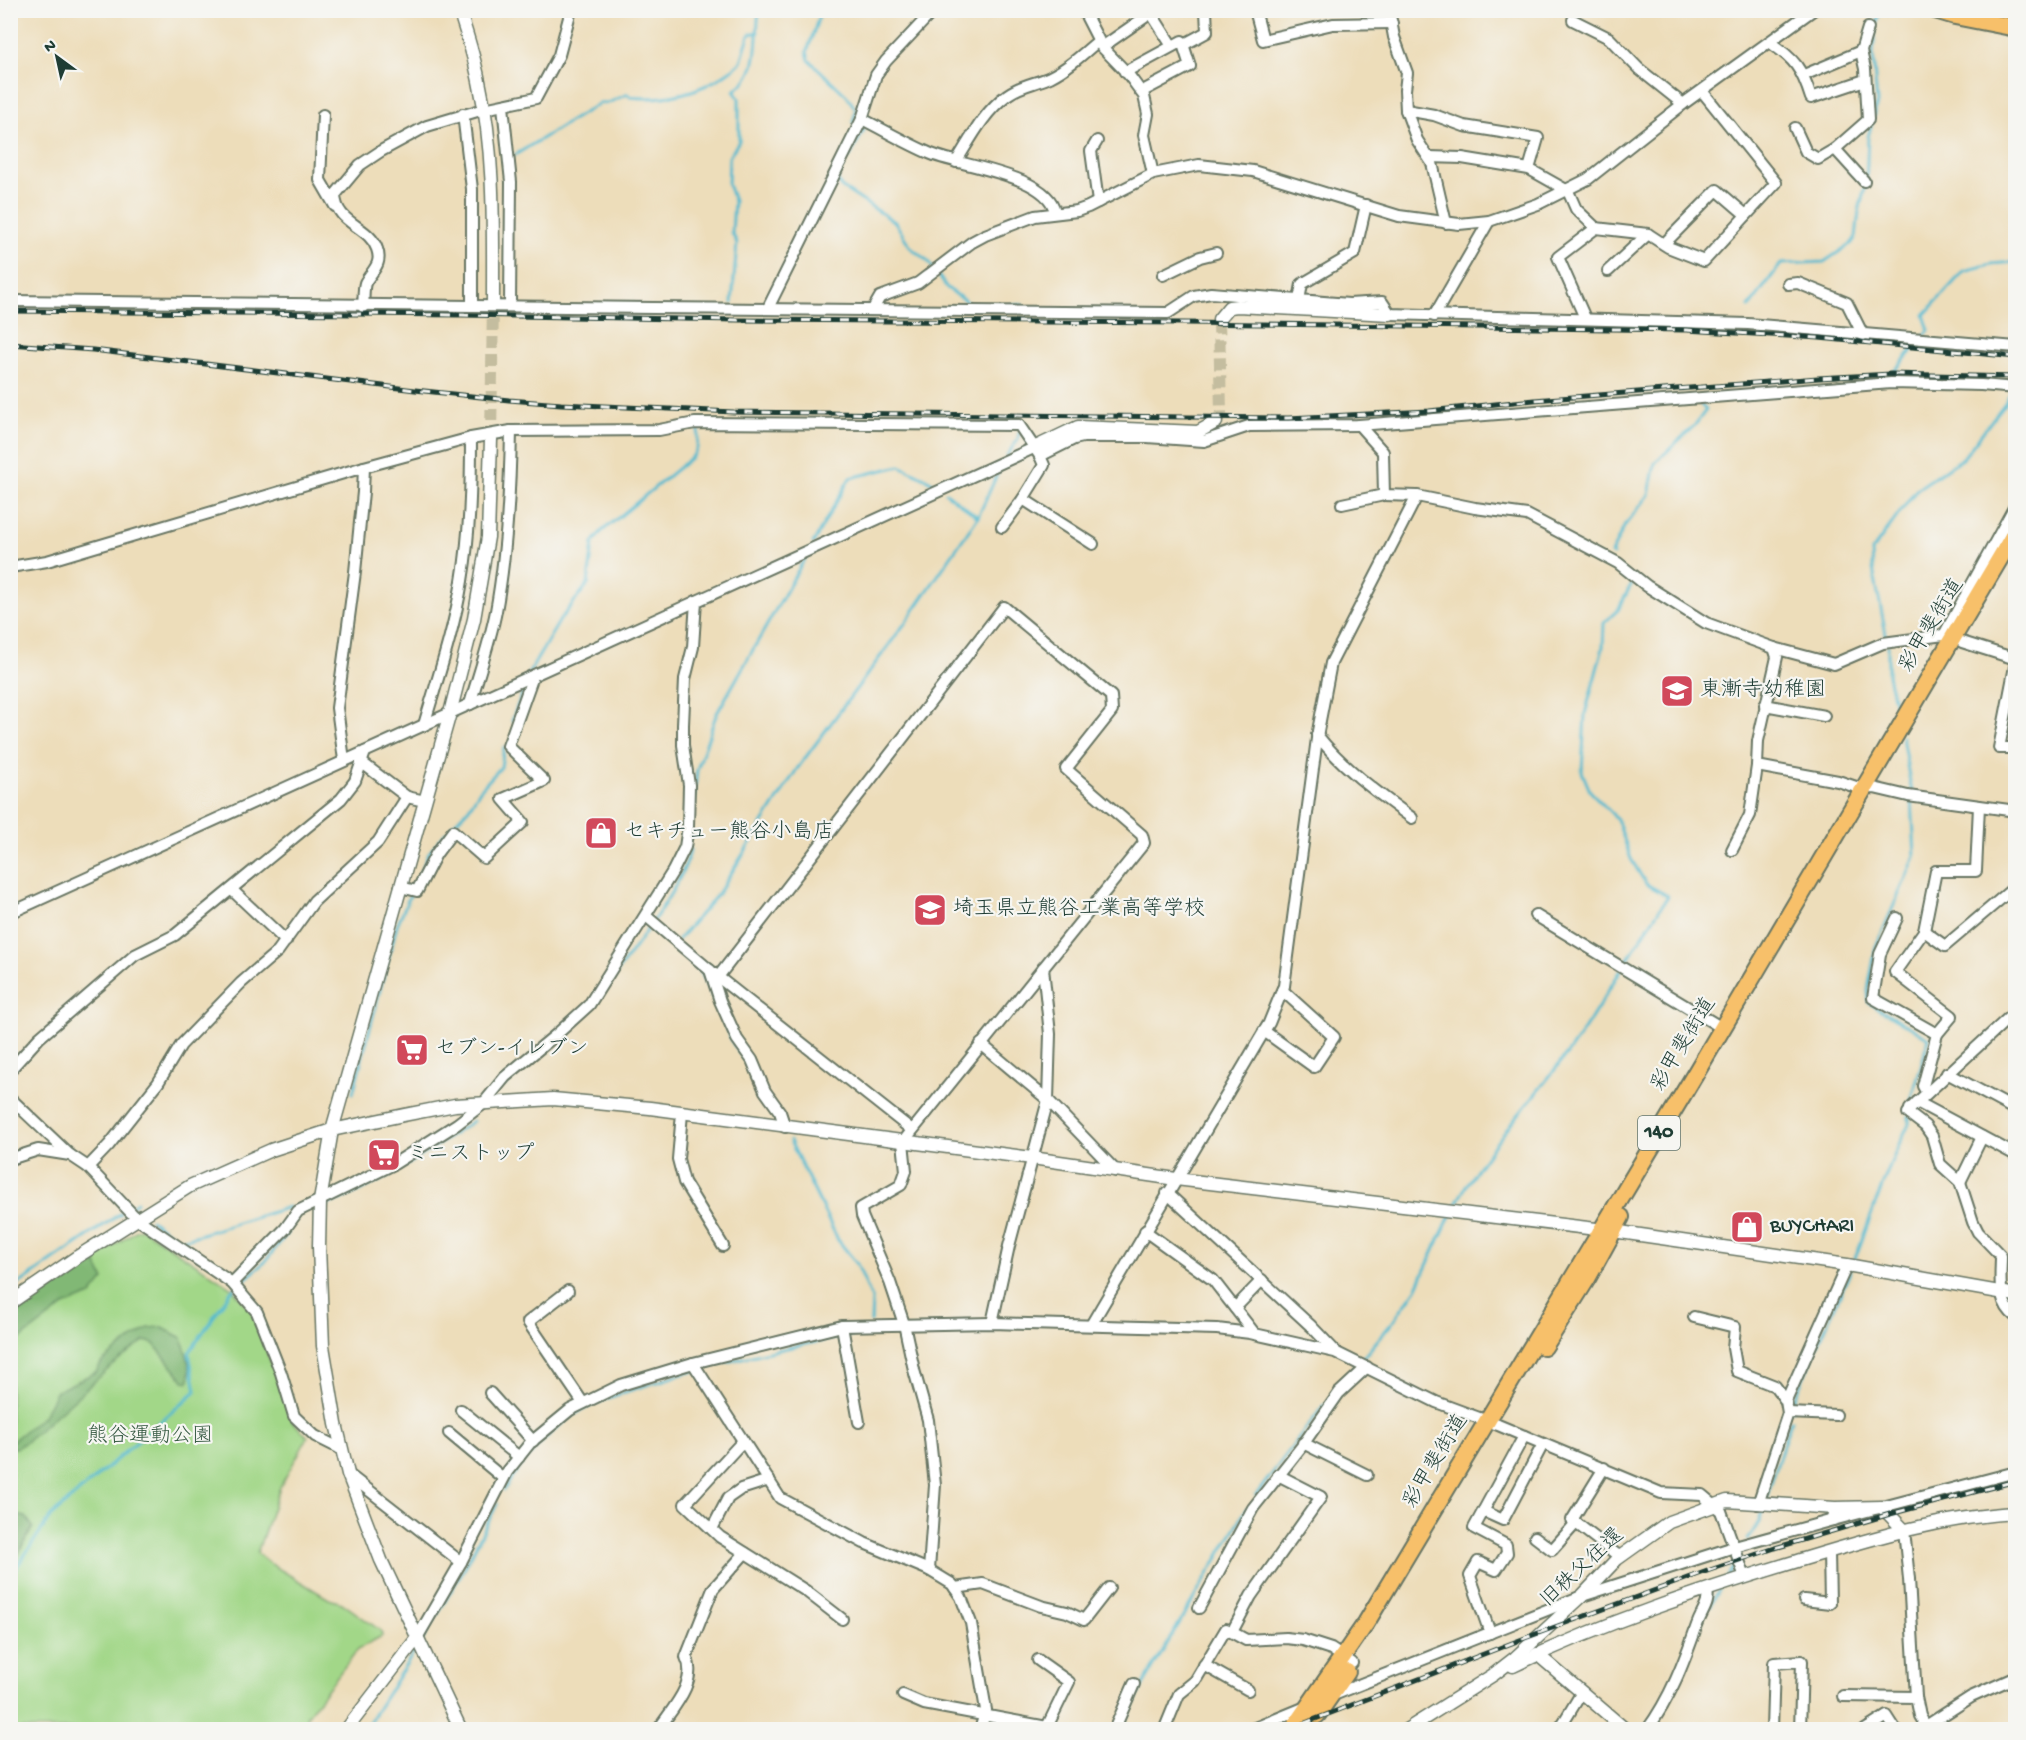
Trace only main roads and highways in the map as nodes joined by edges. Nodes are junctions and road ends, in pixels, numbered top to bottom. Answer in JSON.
{"nodes":[{"id":1,"x":1935,"y":10,"type":"edge"},
{"id":2,"x":2016,"y":28,"type":"edge"},
{"id":3,"x":2016,"y":531,"type":"edge"},
{"id":4,"x":2016,"y":550,"type":"edge"},
{"id":5,"x":1952,"y":639,"type":"junction"},
{"id":6,"x":1868,"y":789,"type":"junction"},
{"id":7,"x":1606,"y":1230,"type":"junction"},
{"id":8,"x":1348,"y":1660,"type":"junction"},
{"id":9,"x":1292,"y":1730,"type":"edge"},
{"id":10,"x":1306,"y":1730,"type":"edge"}],
"edges":[{"from":1,"to":2,"type":"highway"},
{"from":3,"to":5,"type":"highway","name":"彩甲斐街道","number":"140"},
{"from":4,"to":5,"type":"highway","name":"彩甲斐街道","number":"140"},
{"from":5,"to":6,"type":"highway","name":"彩甲斐街道","number":"140"},
{"from":6,"to":7,"type":"highway","name":"彩甲斐街道","number":"140"},
{"from":6,"to":7,"type":"highway","name":"彩甲斐街道","number":"140"},
{"from":7,"to":8,"type":"highway","name":"彩甲斐街道","number":"140"},
{"from":8,"to":9,"type":"highway","name":"彩甲斐街道","number":"140"},
{"from":8,"to":10,"type":"highway","name":"彩甲斐街道","number":"140"}]}
